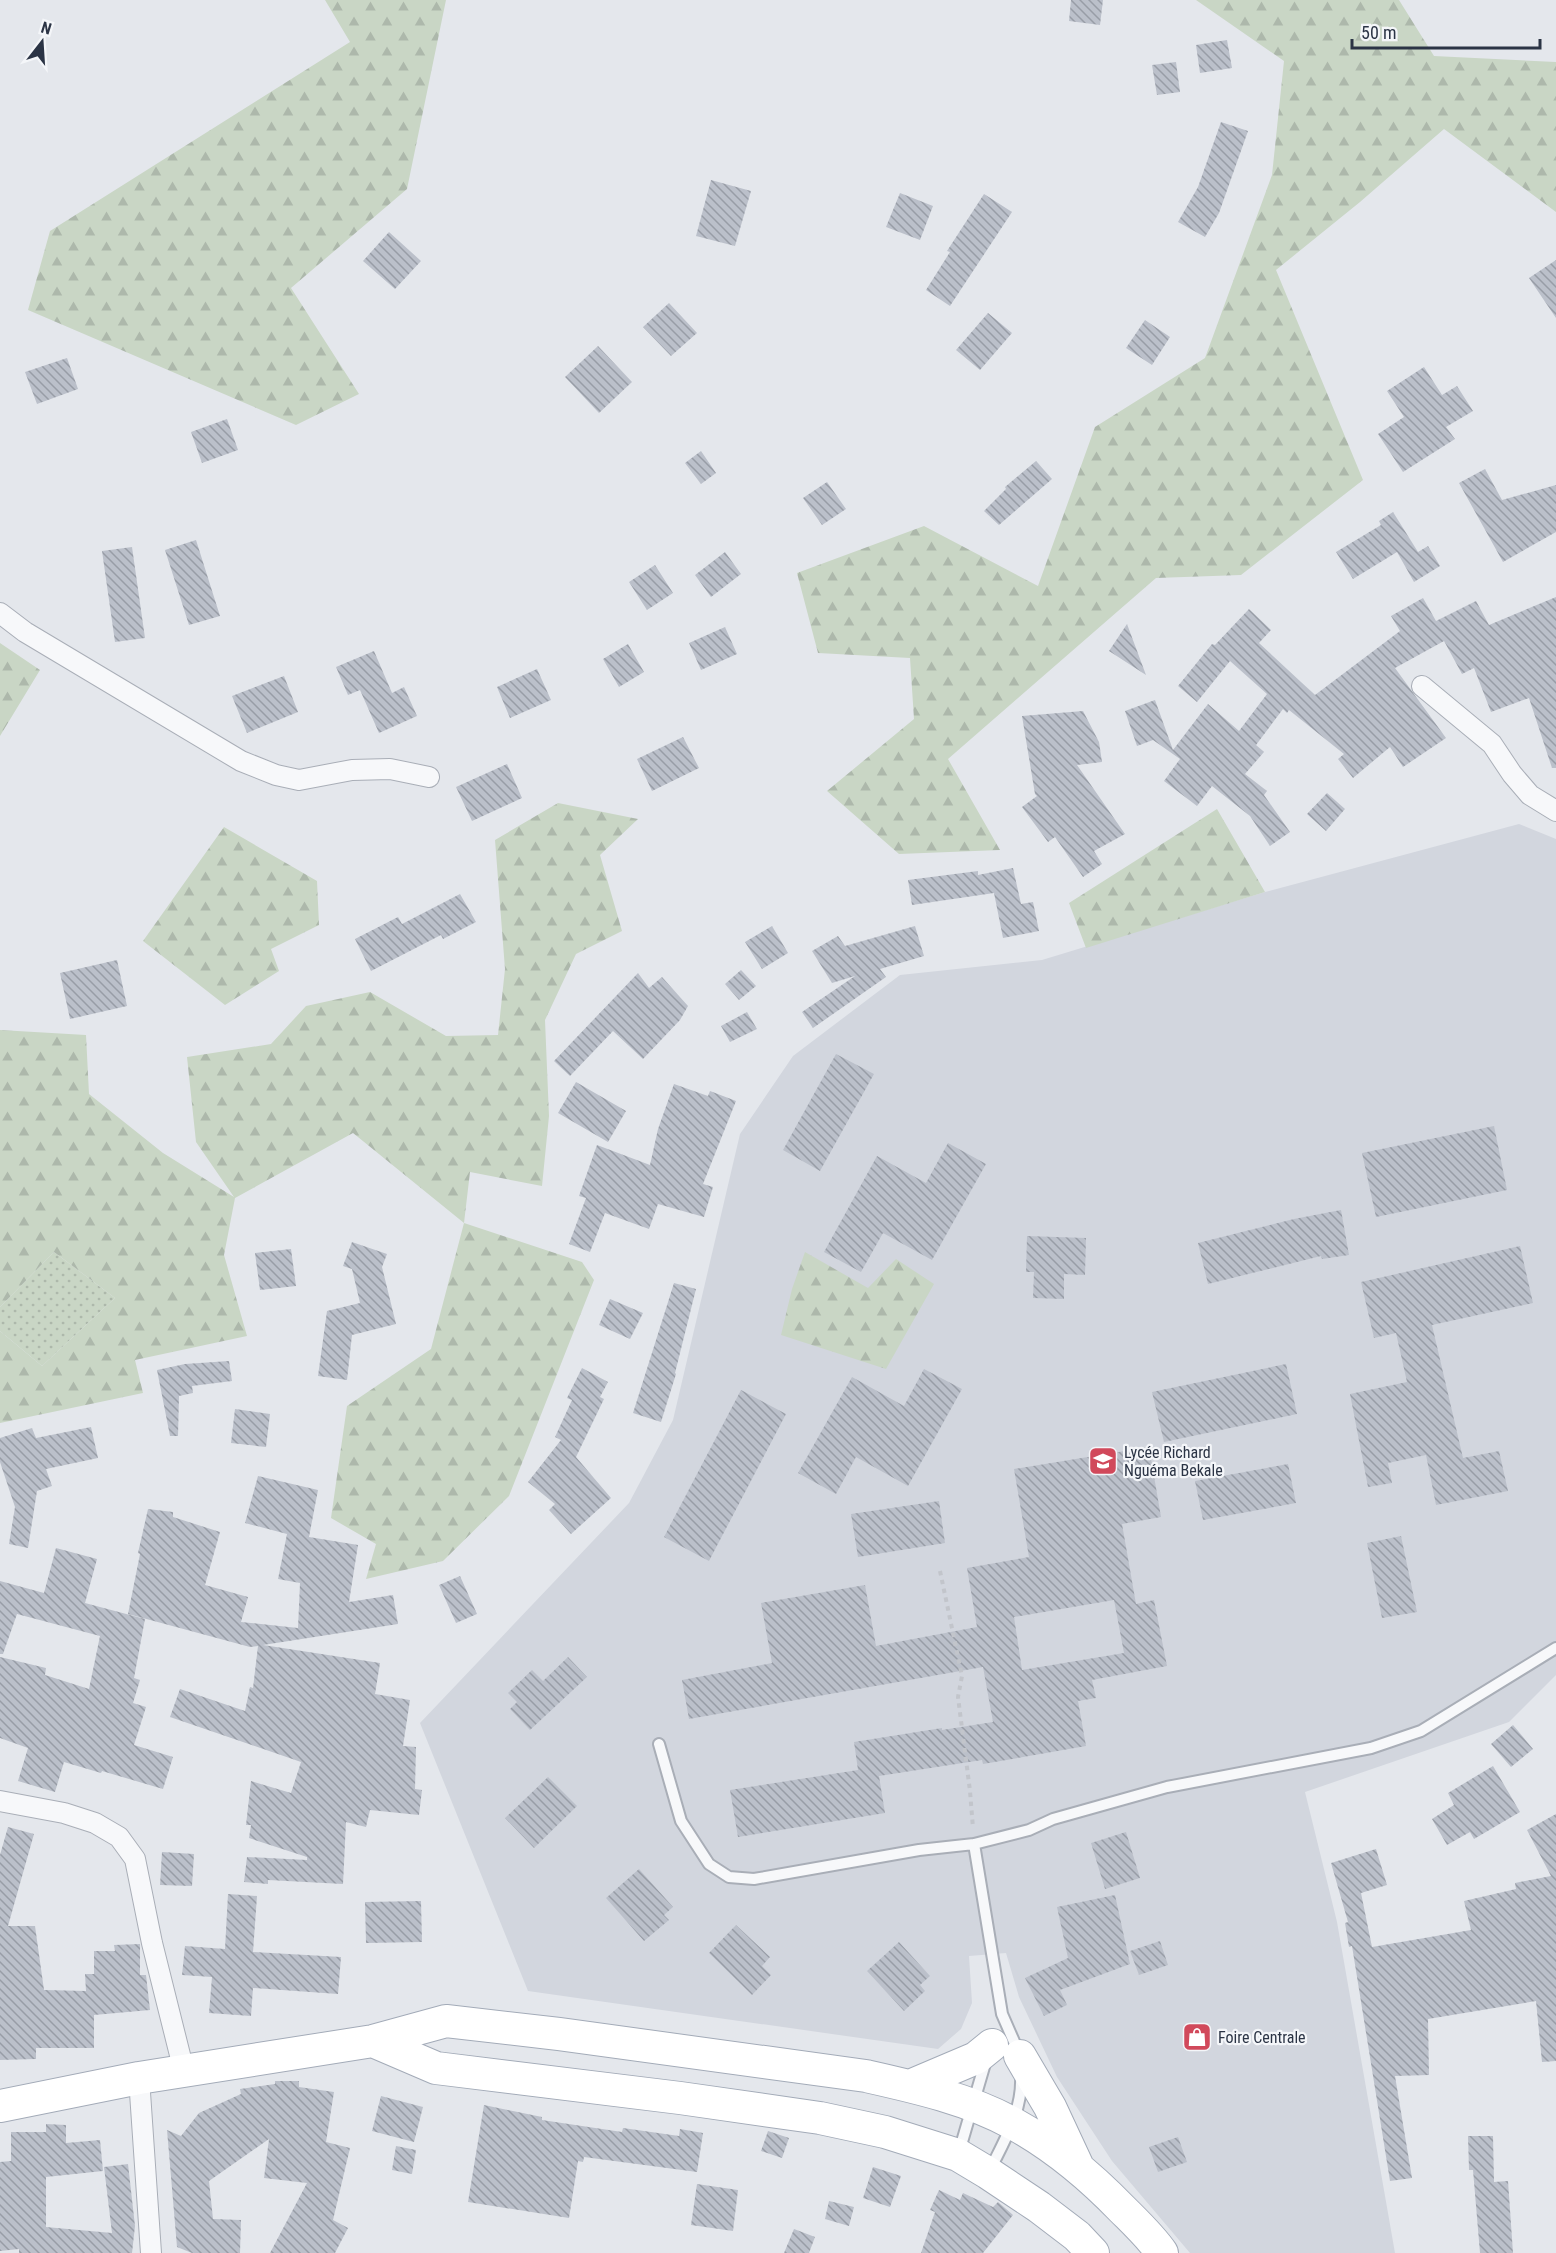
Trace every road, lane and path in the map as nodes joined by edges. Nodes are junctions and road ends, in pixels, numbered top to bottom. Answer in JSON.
{"nodes":[{"id":1,"x":0,"y":613,"type":"edge"},
{"id":2,"x":1422,"y":686,"type":"dead end"},
{"id":3,"x":429,"y":777,"type":"dead end"},
{"id":4,"x":1556,"y":811,"type":"edge"},
{"id":5,"x":940,"y":1571,"type":"dead end"},
{"id":6,"x":1556,"y":1648,"type":"edge"},
{"id":7,"x":659,"y":1744,"type":"dead end"},
{"id":8,"x":0,"y":1801,"type":"edge"},
{"id":9,"x":974,"y":1844,"type":"junction"},
{"id":10,"x":1002,"y":2014,"type":"junction"},
{"id":11,"x":374,"y":2041,"type":"junction"},
{"id":12,"x":1006,"y":2050,"type":"junction"},
{"id":13,"x":184,"y":2071,"type":"junction"},
{"id":14,"x":139,"y":2078,"type":"junction"},
{"id":15,"x":910,"y":2086,"type":"junction"},
{"id":16,"x":0,"y":2106,"type":"edge"},
{"id":17,"x":972,"y":2106,"type":"junction"},
{"id":18,"x":1013,"y":2124,"type":"junction"},
{"id":19,"x":958,"y":2155,"type":"junction"},
{"id":20,"x":1079,"y":2169,"type":"junction"},
{"id":21,"x":988,"y":2172,"type":"junction"},
{"id":22,"x":151,"y":2253,"type":"edge"},
{"id":23,"x":1093,"y":2253,"type":"edge"},
{"id":24,"x":1162,"y":2253,"type":"edge"}],
"edges":[{"from":1,"to":3,"type":"street"},
{"from":2,"to":4,"type":"street"},
{"from":5,"to":9,"type":"path"},
{"from":6,"to":9,"type":"lane"},
{"from":7,"to":9,"type":"lane"},
{"from":8,"to":13,"type":"street"},
{"from":9,"to":10,"type":"lane"},
{"from":10,"to":12,"type":"lane"},
{"from":10,"to":12,"type":"lane"},
{"from":11,"to":13,"type":"main road"},
{"from":11,"to":15,"type":"main road"},
{"from":11,"to":19,"type":"main road"},
{"from":12,"to":15,"type":"main road"},
{"from":12,"to":17,"type":"lane"},
{"from":12,"to":18,"type":"lane"},
{"from":12,"to":20,"type":"main road"},
{"from":13,"to":14,"type":"main road"},
{"from":14,"to":16,"type":"main road"},
{"from":14,"to":22,"type":"street"},
{"from":15,"to":17,"type":"main road"},
{"from":17,"to":18,"type":"main road"},
{"from":17,"to":19,"type":"lane"},
{"from":18,"to":20,"type":"main road"},
{"from":18,"to":21,"type":"lane"},
{"from":19,"to":21,"type":"main road"},
{"from":20,"to":24,"type":"main road"},
{"from":21,"to":23,"type":"main road"}]}
